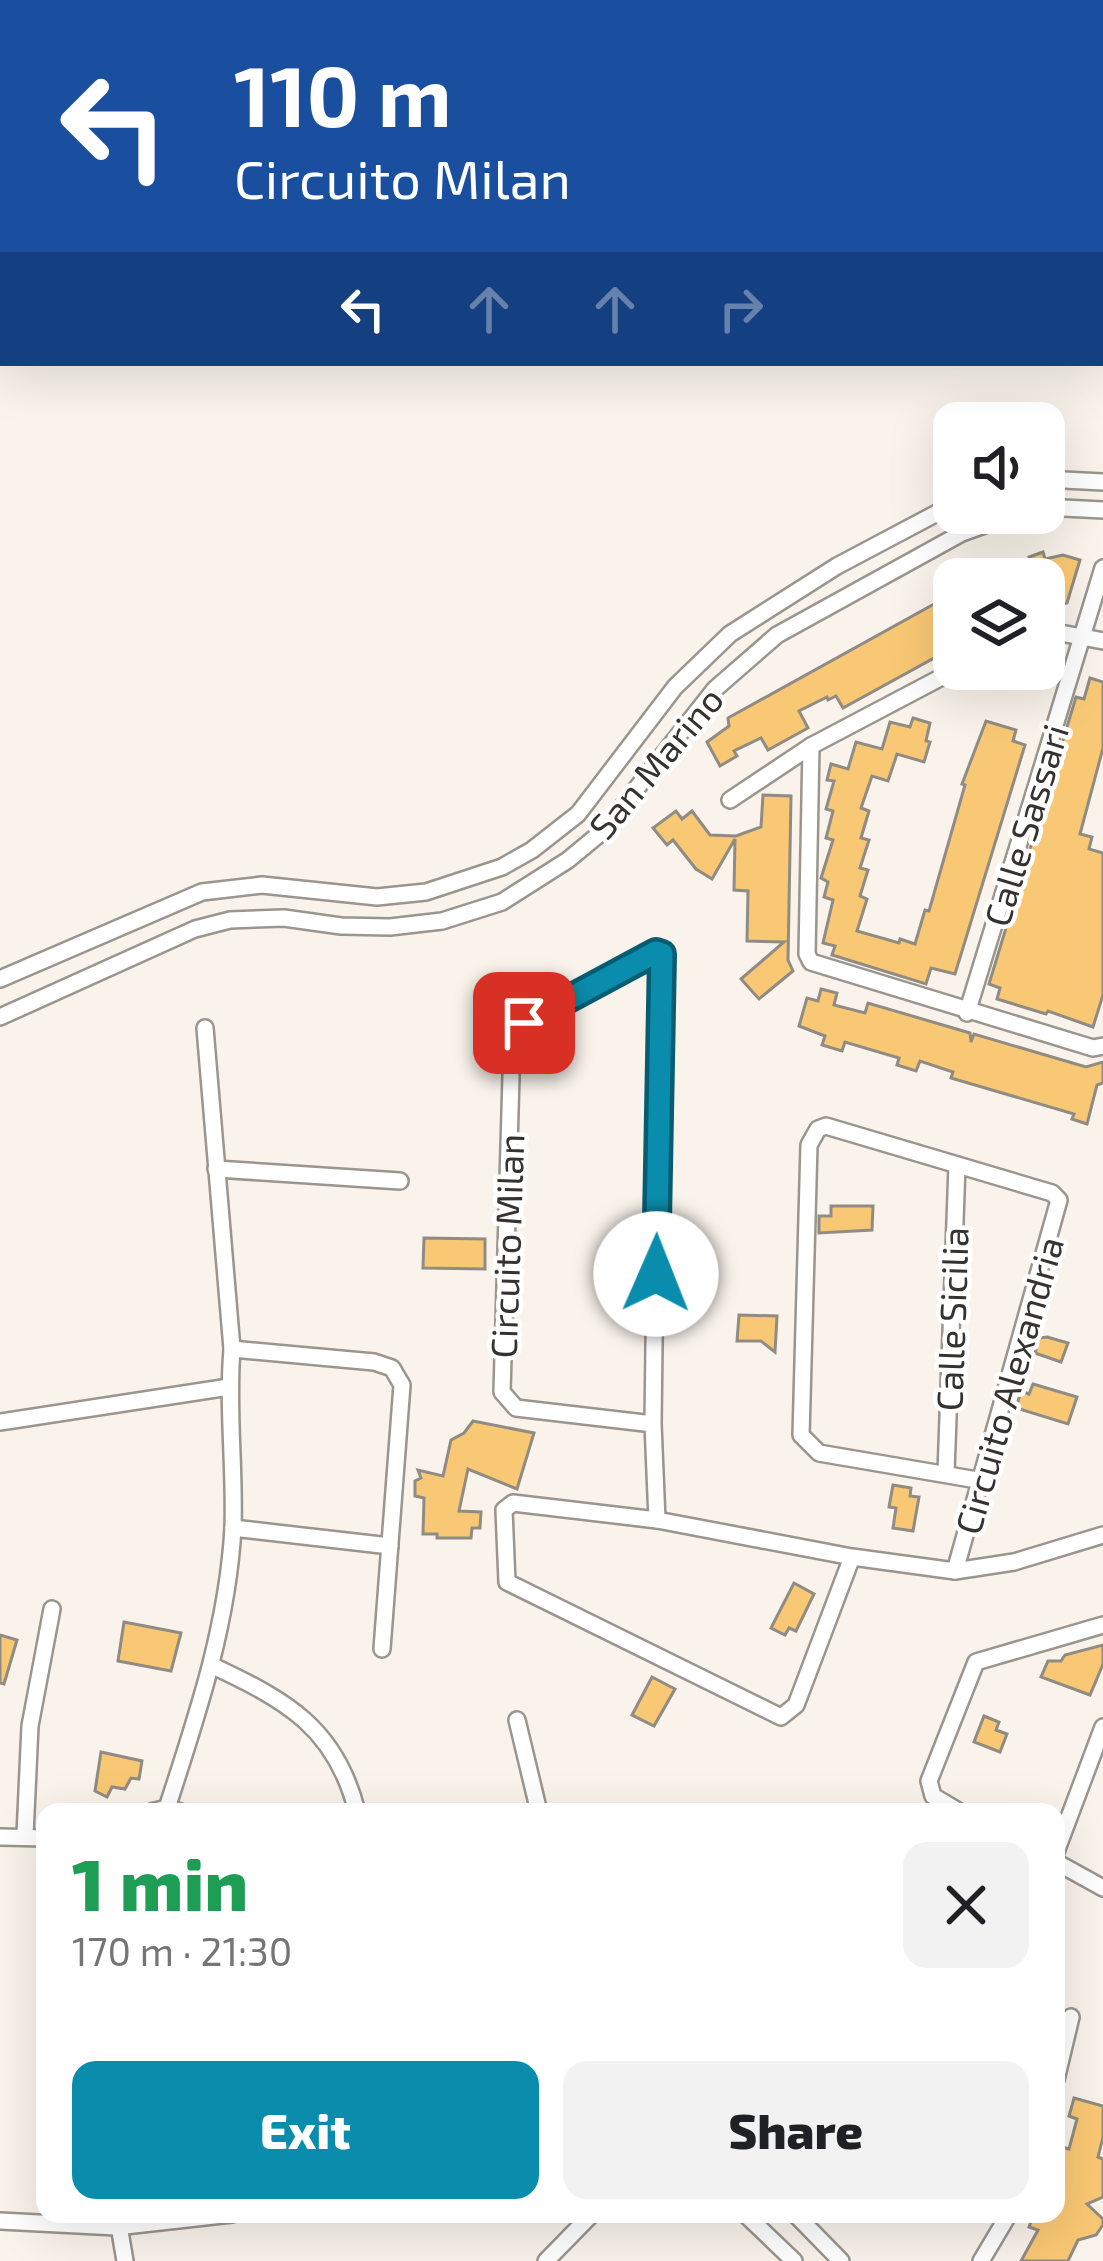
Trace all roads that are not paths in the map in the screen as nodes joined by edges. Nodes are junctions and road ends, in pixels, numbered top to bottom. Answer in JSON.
{"nodes":[{"id":1,"x":1065,"y":480,"type":"edge"},
{"id":2,"x":1103,"y":482,"type":"edge"},
{"id":3,"x":1065,"y":509,"type":"edge"},
{"id":4,"x":1103,"y":510,"type":"edge"},
{"id":5,"x":933,"y":515,"type":"edge"},
{"id":6,"x":960,"y":534,"type":"edge"},
{"id":7,"x":1103,"y":568,"type":"edge"},
{"id":8,"x":1065,"y":633,"type":"edge"},
{"id":9,"x":1083,"y":635,"type":"junction"},
{"id":10,"x":1103,"y":641,"type":"edge"},
{"id":11,"x":933,"y":682,"type":"edge"},
{"id":12,"x":811,"y":746,"type":"junction"},
{"id":13,"x":730,"y":800,"type":"dead end"},
{"id":14,"x":0,"y":979,"type":"edge"},
{"id":15,"x":967,"y":1013,"type":"junction"},
{"id":16,"x":0,"y":1017,"type":"edge"},
{"id":17,"x":205,"y":1028,"type":"dead end"},
{"id":18,"x":1103,"y":1046,"type":"edge"},
{"id":19,"x":956,"y":1165,"type":"junction"},
{"id":20,"x":216,"y":1169,"type":"junction"},
{"id":21,"x":400,"y":1181,"type":"dead end"},
{"id":22,"x":232,"y":1349,"type":"junction"},
{"id":23,"x":229,"y":1387,"type":"junction"},
{"id":24,"x":0,"y":1422,"type":"edge"},
{"id":25,"x":653,"y":1424,"type":"junction"},
{"id":26,"x":946,"y":1473,"type":"junction"},
{"id":27,"x":982,"y":1481,"type":"junction"},
{"id":28,"x":657,"y":1520,"type":"junction"},
{"id":29,"x":233,"y":1528,"type":"junction"},
{"id":30,"x":1103,"y":1535,"type":"edge"},
{"id":31,"x":390,"y":1546,"type":"junction"},
{"id":32,"x":851,"y":1558,"type":"junction"},
{"id":33,"x":955,"y":1571,"type":"junction"},
{"id":34,"x":52,"y":1610,"type":"dead end"},
{"id":35,"x":1103,"y":1625,"type":"edge"},
{"id":36,"x":382,"y":1649,"type":"dead end"},
{"id":37,"x":213,"y":1666,"type":"junction"},
{"id":38,"x":517,"y":1720,"type":"dead end"},
{"id":39,"x":1103,"y":1727,"type":"edge"},
{"id":40,"x":169,"y":1803,"type":"edge"},
{"id":41,"x":354,"y":1803,"type":"edge"},
{"id":42,"x":537,"y":1803,"type":"edge"},
{"id":43,"x":944,"y":1803,"type":"edge"},
{"id":44,"x":1065,"y":1828,"type":"edge"},
{"id":45,"x":25,"y":1835,"type":"junction"},
{"id":46,"x":0,"y":1837,"type":"edge"},
{"id":47,"x":36,"y":1837,"type":"edge"},
{"id":48,"x":1065,"y":1867,"type":"edge"},
{"id":49,"x":1103,"y":1888,"type":"edge"},
{"id":50,"x":1071,"y":2017,"type":"dead end"},
{"id":51,"x":1065,"y":2042,"type":"edge"},
{"id":52,"x":0,"y":2221,"type":"edge"},
{"id":53,"x":36,"y":2221,"type":"edge"},
{"id":54,"x":118,"y":2223,"type":"edge"},
{"id":55,"x":583,"y":2223,"type":"edge"},
{"id":56,"x":756,"y":2223,"type":"edge"},
{"id":57,"x":782,"y":2223,"type":"edge"},
{"id":58,"x":801,"y":2223,"type":"edge"},
{"id":59,"x":1004,"y":2223,"type":"edge"},
{"id":60,"x":770,"y":2234,"type":"junction"},
{"id":61,"x":125,"y":2261,"type":"edge"},
{"id":62,"x":546,"y":2261,"type":"edge"},
{"id":63,"x":794,"y":2261,"type":"edge"},
{"id":64,"x":842,"y":2261,"type":"edge"},
{"id":65,"x":981,"y":2261,"type":"edge"}],
"edges":[{"from":1,"to":2,"type":"street"},
{"from":3,"to":4,"type":"street"},
{"from":5,"to":14,"type":"street","name":"San Marino"},
{"from":6,"to":16,"type":"street","name":"San Marino"},
{"from":7,"to":9,"type":"street","name":"Calle Sassari"},
{"from":8,"to":9,"type":"street"},
{"from":9,"to":10,"type":"street"},
{"from":9,"to":15,"type":"street","name":"Calle Sassari"},
{"from":11,"to":12,"type":"street"},
{"from":12,"to":13,"type":"street"},
{"from":12,"to":15,"type":"street"},
{"from":15,"to":18,"type":"street"},
{"from":17,"to":20,"type":"street"},
{"from":19,"to":26,"type":"street","name":"Calle Sicilia"},
{"from":19,"to":26,"type":"street","name":"Circuito Alexandria"},
{"from":19,"to":27,"type":"street","name":"Circuito Alexandria"},
{"from":20,"to":21,"type":"street"},
{"from":20,"to":22,"type":"street"},
{"from":22,"to":23,"type":"street"},
{"from":22,"to":31,"type":"street"},
{"from":23,"to":24,"type":"street"},
{"from":23,"to":29,"type":"street"},
{"from":25,"to":25,"type":"street","name":"Circuito Milan"},
{"from":25,"to":28,"type":"street","name":"Circuito Milan"},
{"from":26,"to":27,"type":"street"},
{"from":27,"to":33,"type":"street","name":"Circuito Alexandria"},
{"from":28,"to":32,"type":"street"},
{"from":28,"to":32,"type":"street"},
{"from":29,"to":31,"type":"street"},
{"from":29,"to":37,"type":"street"},
{"from":30,"to":33,"type":"street"},
{"from":31,"to":36,"type":"street"},
{"from":32,"to":33,"type":"street"},
{"from":34,"to":45,"type":"street"},
{"from":35,"to":43,"type":"street"},
{"from":37,"to":40,"type":"street"},
{"from":37,"to":41,"type":"street"},
{"from":38,"to":42,"type":"street"},
{"from":39,"to":44,"type":"street"},
{"from":45,"to":46,"type":"street"},
{"from":45,"to":47,"type":"street"},
{"from":48,"to":49,"type":"street"},
{"from":50,"to":51,"type":"street"},
{"from":52,"to":53,"type":"street"},
{"from":54,"to":61,"type":"street"},
{"from":55,"to":62,"type":"street"},
{"from":56,"to":60,"type":"street"},
{"from":57,"to":60,"type":"street"},
{"from":58,"to":64,"type":"street"},
{"from":59,"to":65,"type":"street"},
{"from":60,"to":63,"type":"street"}]}
